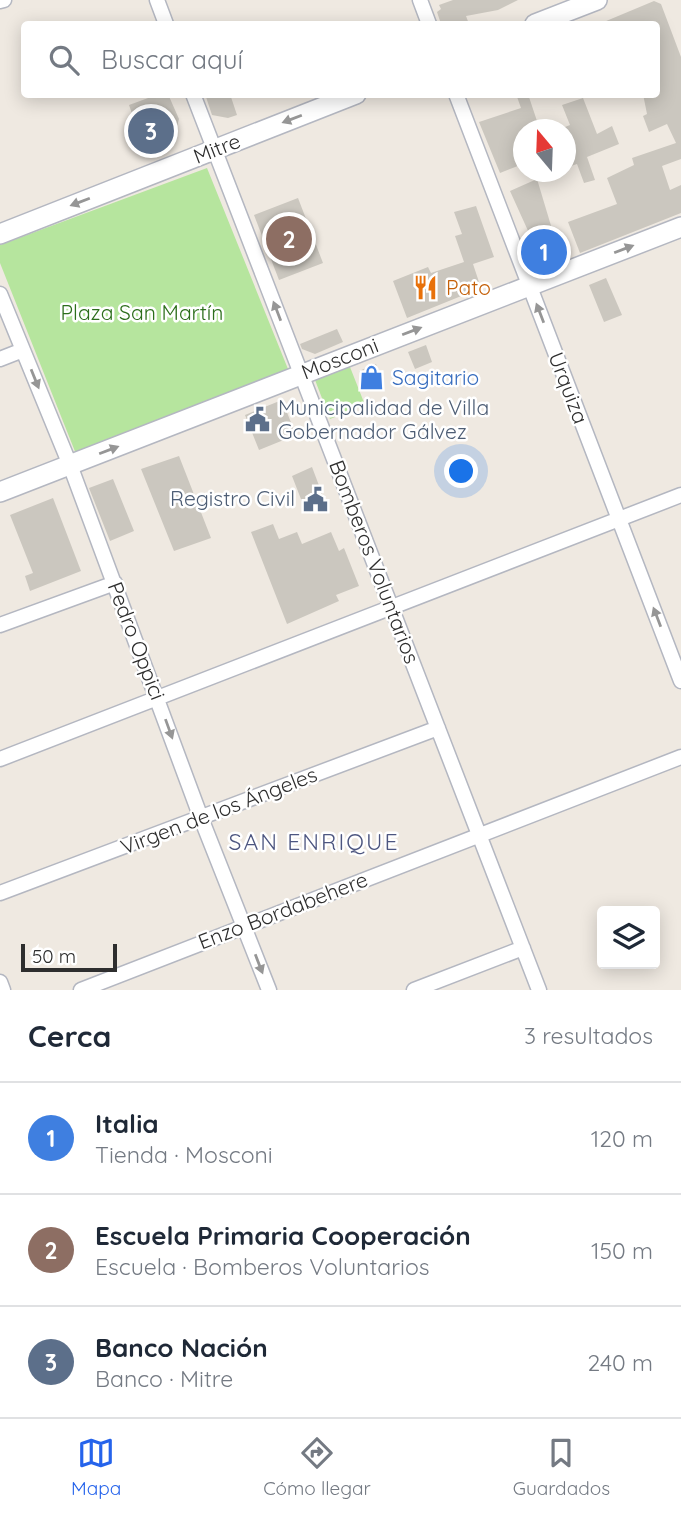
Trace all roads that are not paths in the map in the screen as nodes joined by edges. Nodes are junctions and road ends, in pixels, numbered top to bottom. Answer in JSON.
{"nodes":[{"id":1,"x":157,"y":0,"type":"edge"},
{"id":2,"x":419,"y":0,"type":"edge"},
{"id":3,"x":597,"y":0,"type":"edge"},
{"id":4,"x":165,"y":21,"type":"edge"},
{"id":5,"x":428,"y":21,"type":"edge"},
{"id":6,"x":543,"y":21,"type":"edge"},
{"id":7,"x":195,"y":98,"type":"edge"},
{"id":8,"x":346,"y":98,"type":"edge"},
{"id":9,"x":458,"y":98,"type":"edge"},
{"id":10,"x":215,"y":150,"type":"junction"},
{"id":11,"x":681,"y":227,"type":"edge"},
{"id":12,"x":0,"y":234,"type":"edge"},
{"id":13,"x":529,"y":286,"type":"junction"},
{"id":14,"x":0,"y":294,"type":"edge"},
{"id":15,"x":23,"y":350,"type":"junction"},
{"id":16,"x":0,"y":359,"type":"edge"},
{"id":17,"x":302,"y":374,"type":"junction"},
{"id":18,"x":70,"y":465,"type":"junction"},
{"id":19,"x":0,"y":492,"type":"edge"},
{"id":20,"x":681,"y":495,"type":"edge"},
{"id":21,"x":619,"y":519,"type":"junction"},
{"id":22,"x":115,"y":583,"type":"junction"},
{"id":23,"x":391,"y":607,"type":"junction"},
{"id":24,"x":0,"y":625,"type":"edge"},
{"id":25,"x":681,"y":681,"type":"edge"},
{"id":26,"x":158,"y":698,"type":"junction"},
{"id":27,"x":438,"y":727,"type":"junction"},
{"id":28,"x":681,"y":757,"type":"edge"},
{"id":29,"x":0,"y":759,"type":"edge"},
{"id":30,"x":201,"y":818,"type":"junction"},
{"id":31,"x":479,"y":835,"type":"junction"},
{"id":32,"x":0,"y":893,"type":"edge"},
{"id":33,"x":244,"y":926,"type":"junction"},
{"id":34,"x":523,"y":948,"type":"junction"},
{"id":35,"x":0,"y":982,"type":"edge"},
{"id":36,"x":3,"y":990,"type":"edge"},
{"id":37,"x":81,"y":990,"type":"edge"},
{"id":38,"x":269,"y":990,"type":"edge"},
{"id":39,"x":414,"y":990,"type":"edge"},
{"id":40,"x":539,"y":990,"type":"edge"}],
"edges":[{"from":1,"to":4,"type":"street"},
{"from":2,"to":5,"type":"street"},
{"from":3,"to":6,"type":"street"},
{"from":7,"to":10,"type":"street","name":"Bomberos Voluntarios"},
{"from":8,"to":10,"type":"street","name":"Mitre","one_way":true},
{"from":9,"to":13,"type":"street","name":"Urquiza"},
{"from":10,"to":12,"type":"street","name":"Mitre","one_way":true},
{"from":17,"to":10,"type":"street","name":"Bomberos Voluntarios","one_way":true},
{"from":13,"to":11,"type":"street","name":"Mosconi","one_way":true},
{"from":17,"to":13,"type":"street","name":"Mosconi","one_way":true},
{"from":21,"to":13,"type":"street","name":"Urquiza","one_way":true},
{"from":14,"to":15,"type":"street","name":"Pedro Oppici"},
{"from":15,"to":16,"type":"street"},
{"from":15,"to":18,"type":"street","name":"Pedro Oppici","one_way":true},
{"from":18,"to":17,"type":"street","name":"Mosconi","one_way":true},
{"from":17,"to":23,"type":"street","name":"Bomberos Voluntarios"},
{"from":18,"to":19,"type":"street","name":"Mosconi"},
{"from":18,"to":22,"type":"street","name":"Pedro Oppici"},
{"from":20,"to":21,"type":"street"},
{"from":21,"to":23,"type":"street"},
{"from":25,"to":21,"type":"street","name":"Urquiza","one_way":true},
{"from":22,"to":24,"type":"street"},
{"from":22,"to":26,"type":"street","name":"Pedro Oppici"},
{"from":23,"to":26,"type":"street"},
{"from":23,"to":27,"type":"street","name":"Bomberos Voluntarios"},
{"from":26,"to":29,"type":"street"},
{"from":26,"to":30,"type":"street","name":"Pedro Oppici","one_way":true},
{"from":27,"to":30,"type":"street","name":"Virgen de los Ángeles"},
{"from":27,"to":31,"type":"street","name":"Bomberos Voluntarios"},
{"from":28,"to":31,"type":"street","name":"Enzo Bordabehere"},
{"from":30,"to":32,"type":"street","name":"Virgen de los Ángeles"},
{"from":30,"to":33,"type":"street","name":"Pedro Oppici"},
{"from":31,"to":33,"type":"street","name":"Enzo Bordabehere"},
{"from":31,"to":34,"type":"street","name":"Bomberos Voluntarios"},
{"from":33,"to":37,"type":"street","name":"Enzo Bordabehere"},
{"from":33,"to":38,"type":"street","name":"Pedro Oppici","one_way":true},
{"from":34,"to":39,"type":"street"},
{"from":34,"to":40,"type":"street","name":"Bomberos Voluntarios"},
{"from":35,"to":36,"type":"street"}]}
